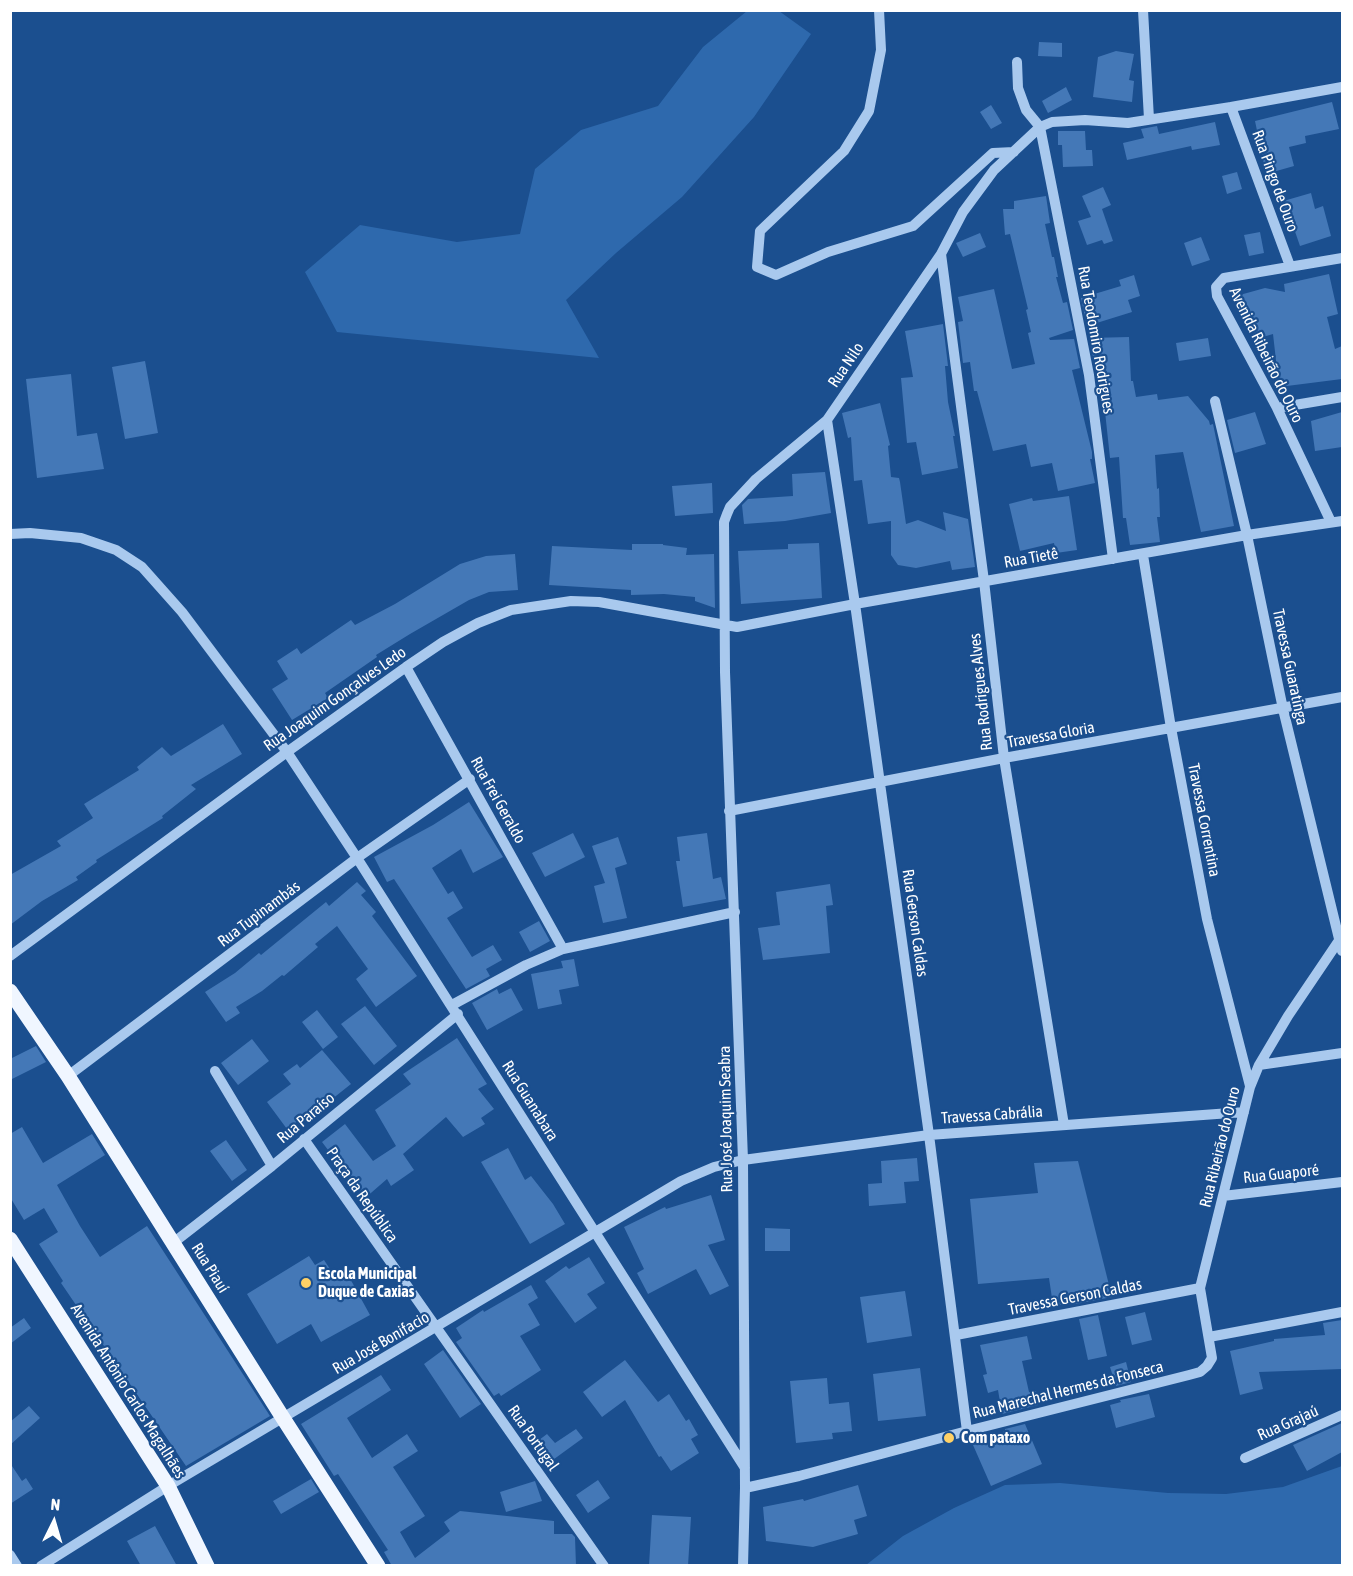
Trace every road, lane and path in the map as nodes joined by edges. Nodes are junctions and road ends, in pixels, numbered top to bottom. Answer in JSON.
{"nodes":[{"id":1,"x":879,"y":10,"type":"edge"},
{"id":2,"x":1143,"y":10,"type":"edge"},
{"id":3,"x":1017,"y":62,"type":"dead end"},
{"id":4,"x":1342,"y":87,"type":"edge"},
{"id":5,"x":1231,"y":106,"type":"junction"},
{"id":6,"x":1149,"y":119,"type":"junction"},
{"id":7,"x":1040,"y":127,"type":"junction"},
{"id":8,"x":1014,"y":152,"type":"junction"},
{"id":9,"x":941,"y":254,"type":"junction"},
{"id":10,"x":1342,"y":258,"type":"edge"},
{"id":11,"x":1290,"y":266,"type":"junction"},
{"id":12,"x":1342,"y":398,"type":"edge"},
{"id":13,"x":1215,"y":401,"type":"dead end"},
{"id":14,"x":1277,"y":408,"type":"junction"},
{"id":15,"x":827,"y":420,"type":"junction"},
{"id":16,"x":1342,"y":521,"type":"edge"},
{"id":17,"x":1331,"y":522,"type":"junction"},
{"id":18,"x":10,"y":534,"type":"edge"},
{"id":19,"x":1247,"y":535,"type":"junction"},
{"id":20,"x":1143,"y":555,"type":"junction"},
{"id":21,"x":1113,"y":559,"type":"junction"},
{"id":22,"x":984,"y":581,"type":"junction"},
{"id":23,"x":855,"y":603,"type":"junction"},
{"id":24,"x":725,"y":627,"type":"junction"},
{"id":25,"x":406,"y":667,"type":"junction"},
{"id":26,"x":725,"y":672,"type":"joint"},
{"id":27,"x":1342,"y":697,"type":"edge"},
{"id":28,"x":1283,"y":709,"type":"junction"},
{"id":29,"x":1171,"y":729,"type":"junction"},
{"id":30,"x":287,"y":752,"type":"junction"},
{"id":31,"x":1004,"y":758,"type":"junction"},
{"id":32,"x":470,"y":779,"type":"junction"},
{"id":33,"x":880,"y":783,"type":"junction"},
{"id":34,"x":729,"y":811,"type":"junction"},
{"id":35,"x":357,"y":858,"type":"junction"},
{"id":36,"x":735,"y":912,"type":"junction"},
{"id":37,"x":1342,"y":942,"type":"edge"},
{"id":38,"x":563,"y":949,"type":"junction"},
{"id":39,"x":10,"y":956,"type":"edge"},
{"id":40,"x":10,"y":991,"type":"edge"},
{"id":41,"x":455,"y":1010,"type":"junction"},
{"id":42,"x":1342,"y":1053,"type":"edge"},
{"id":43,"x":1259,"y":1065,"type":"junction"},
{"id":44,"x":215,"y":1071,"type":"dead end"},
{"id":45,"x":68,"y":1076,"type":"junction"},
{"id":46,"x":1250,"y":1087,"type":"junction"},
{"id":47,"x":1244,"y":1112,"type":"junction"},
{"id":48,"x":1064,"y":1125,"type":"junction"},
{"id":49,"x":929,"y":1135,"type":"junction"},
{"id":50,"x":304,"y":1138,"type":"junction"},
{"id":51,"x":743,"y":1160,"type":"junction"},
{"id":52,"x":272,"y":1166,"type":"junction"},
{"id":53,"x":1342,"y":1182,"type":"edge"},
{"id":54,"x":1223,"y":1196,"type":"junction"},
{"id":55,"x":596,"y":1233,"type":"junction"},
{"id":56,"x":10,"y":1239,"type":"edge"},
{"id":57,"x":173,"y":1243,"type":"junction"},
{"id":58,"x":1200,"y":1288,"type":"junction"},
{"id":59,"x":1342,"y":1312,"type":"edge"},
{"id":60,"x":437,"y":1328,"type":"junction"},
{"id":61,"x":956,"y":1335,"type":"junction"},
{"id":62,"x":1209,"y":1337,"type":"junction"},
{"id":63,"x":1189,"y":1375,"type":"joint"},
{"id":64,"x":1342,"y":1415,"type":"edge"},
{"id":65,"x":283,"y":1418,"type":"junction"},
{"id":66,"x":967,"y":1431,"type":"junction"},
{"id":67,"x":1245,"y":1458,"type":"dead end"},
{"id":68,"x":745,"y":1468,"type":"junction"},
{"id":69,"x":168,"y":1486,"type":"junction"},
{"id":70,"x":745,"y":1488,"type":"junction"},
{"id":71,"x":10,"y":1554,"type":"edge"},
{"id":72,"x":17,"y":1566,"type":"edge"},
{"id":73,"x":41,"y":1566,"type":"edge"},
{"id":74,"x":207,"y":1566,"type":"edge"},
{"id":75,"x":378,"y":1566,"type":"edge"},
{"id":76,"x":604,"y":1566,"type":"edge"},
{"id":77,"x":743,"y":1566,"type":"edge"}],
"edges":[{"from":1,"to":8,"type":"street"},
{"from":2,"to":6,"type":"street"},
{"from":3,"to":7,"type":"street"},
{"from":4,"to":5,"type":"street"},
{"from":5,"to":6,"type":"street"},
{"from":5,"to":11,"type":"street","name":"Rua Pingo de Ouro"},
{"from":6,"to":7,"type":"street"},
{"from":7,"to":8,"type":"street","name":"Rua Nilo"},
{"from":7,"to":21,"type":"street","name":"Rua Teodomiro Rodrigues"},
{"from":8,"to":9,"type":"street","name":"Rua Nilo"},
{"from":9,"to":15,"type":"street","name":"Rua Nilo"},
{"from":9,"to":22,"type":"street","name":"Rua Rodrigues Alves"},
{"from":10,"to":11,"type":"street","name":"Avenida Ribeirão do Ouro"},
{"from":11,"to":14,"type":"street","name":"Avenida Ribeirão do Ouro"},
{"from":12,"to":14,"type":"street"},
{"from":13,"to":19,"type":"street","name":"Travessa Guaratinga"},
{"from":14,"to":17,"type":"street","name":"Avenida Ribeirão do Ouro"},
{"from":15,"to":23,"type":"street","name":"Rua Gerson Caldas"},
{"from":15,"to":24,"type":"street","name":"Rua Nilo"},
{"from":16,"to":17,"type":"street","name":"Rua Tietê"},
{"from":17,"to":19,"type":"street","name":"Rua Tietê"},
{"from":18,"to":30,"type":"street","name":"Rua Guanabara"},
{"from":19,"to":20,"type":"street","name":"Rua Tietê"},
{"from":19,"to":28,"type":"street","name":"Travessa Guaratinga"},
{"from":20,"to":21,"type":"street","name":"Rua Tietê"},
{"from":20,"to":29,"type":"street","name":"Travessa Correntina"},
{"from":21,"to":22,"type":"street","name":"Rua Tietê"},
{"from":22,"to":23,"type":"street","name":"Rua Tietê"},
{"from":22,"to":31,"type":"street","name":"Rua Rodrigues Alves"},
{"from":23,"to":24,"type":"street","name":"Rua Tietê"},
{"from":23,"to":33,"type":"street","name":"Rua Gerson Caldas"},
{"from":24,"to":25,"type":"street","name":"Rua Joaquim Gonçalves Ledo"},
{"from":24,"to":26,"type":"street","name":"Rua Nilo"},
{"from":25,"to":30,"type":"street","name":"Rua Joaquim Gonçalves Ledo"},
{"from":25,"to":32,"type":"street","name":"Rua Frei Geraldo"},
{"from":26,"to":34,"type":"street","name":"Rua José Joaquim Seabra"},
{"from":27,"to":28,"type":"street","name":"Travessa Gloria"},
{"from":28,"to":29,"type":"street","name":"Travessa Gloria"},
{"from":28,"to":37,"type":"street","name":"Travessa Guaratinga"},
{"from":29,"to":31,"type":"street","name":"Travessa Gloria"},
{"from":29,"to":46,"type":"street","name":"Travessa Correntina"},
{"from":30,"to":35,"type":"street","name":"Rua Guanabara"},
{"from":30,"to":39,"type":"street","name":"Rua Joaquim Gonçalves Ledo"},
{"from":31,"to":33,"type":"street","name":"Travessa Gloria"},
{"from":31,"to":48,"type":"street","name":"Rua Rodrigues Alves"},
{"from":32,"to":35,"type":"street","name":"Rua Tupinambás"},
{"from":32,"to":38,"type":"street","name":"Rua Frei Geraldo"},
{"from":33,"to":34,"type":"street","name":"Travessa Gloria"},
{"from":33,"to":49,"type":"street","name":"Rua Gerson Caldas"},
{"from":34,"to":36,"type":"street","name":"Rua José Joaquim Seabra"},
{"from":35,"to":41,"type":"street","name":"Rua Guanabara"},
{"from":35,"to":45,"type":"street","name":"Rua Tupinambás"},
{"from":36,"to":38,"type":"street","name":"Rua Paraíso"},
{"from":36,"to":51,"type":"street","name":"Rua José Joaquim Seabra"},
{"from":37,"to":43,"type":"street","name":"Rua Ribeirão do Ouro"},
{"from":38,"to":41,"type":"street","name":"Rua Paraíso"},
{"from":40,"to":45,"type":"main road","name":"Rua Piauí"},
{"from":41,"to":50,"type":"street","name":"Rua Paraíso"},
{"from":41,"to":55,"type":"street","name":"Rua Guanabara"},
{"from":42,"to":43,"type":"street"},
{"from":43,"to":46,"type":"street","name":"Rua Ribeirão do Ouro"},
{"from":44,"to":52,"type":"street"},
{"from":45,"to":57,"type":"main road","name":"Rua Piauí"},
{"from":46,"to":47,"type":"street","name":"Rua Ribeirão do Ouro"},
{"from":47,"to":48,"type":"street","name":"Travessa Cabrália"},
{"from":47,"to":54,"type":"street","name":"Rua Ribeirão do Ouro"},
{"from":48,"to":49,"type":"street","name":"Travessa Cabrália"},
{"from":49,"to":51,"type":"street","name":"Travessa Cabrália"},
{"from":49,"to":61,"type":"street","name":"Rua Gerson Caldas"},
{"from":50,"to":52,"type":"street","name":"Rua Paraíso"},
{"from":50,"to":60,"type":"street","name":"Praça da República"},
{"from":51,"to":55,"type":"street","name":"Rua José Bonifacio"},
{"from":51,"to":68,"type":"street","name":"Rua José Joaquim Seabra"},
{"from":52,"to":57,"type":"street","name":"Rua Paraíso"},
{"from":53,"to":54,"type":"street","name":"Rua Guaporé"},
{"from":54,"to":58,"type":"street","name":"Rua Ribeirão do Ouro"},
{"from":55,"to":60,"type":"street","name":"Rua José Bonifacio"},
{"from":55,"to":68,"type":"street","name":"Rua Guanabara"},
{"from":56,"to":69,"type":"main road","name":"Avenida Antônio Carlos Magalhães"},
{"from":57,"to":65,"type":"main road","name":"Rua Piauí"},
{"from":58,"to":61,"type":"street","name":"Travessa Gerson Caldas"},
{"from":58,"to":62,"type":"street","name":"Rua Ribeirão do Ouro"},
{"from":59,"to":62,"type":"street"},
{"from":60,"to":65,"type":"street","name":"Rua José Bonifacio"},
{"from":60,"to":76,"type":"street","name":"Rua Portugal"},
{"from":61,"to":66,"type":"street","name":"Rua Gerson Caldas"},
{"from":62,"to":63,"type":"street","name":"Rua Ribeirão do Ouro"},
{"from":63,"to":66,"type":"street","name":"Rua Marechal Hermes da Fonseca"},
{"from":64,"to":67,"type":"street","name":"Rua Grajaú"},
{"from":65,"to":69,"type":"street","name":"Rua José Bonifacio"},
{"from":65,"to":75,"type":"main road","name":"Rua Piauí"},
{"from":66,"to":70,"type":"street","name":"Rua Marechal Hermes da Fonseca"},
{"from":68,"to":70,"type":"street","name":"Rua José Joaquim Seabra"},
{"from":69,"to":73,"type":"street","name":"Rua José Bonifacio"},
{"from":69,"to":74,"type":"main road","name":"Avenida Antônio Carlos Magalhães"},
{"from":70,"to":77,"type":"street","name":"Rua José Joaquim Seabra"},
{"from":71,"to":72,"type":"street"}]}
